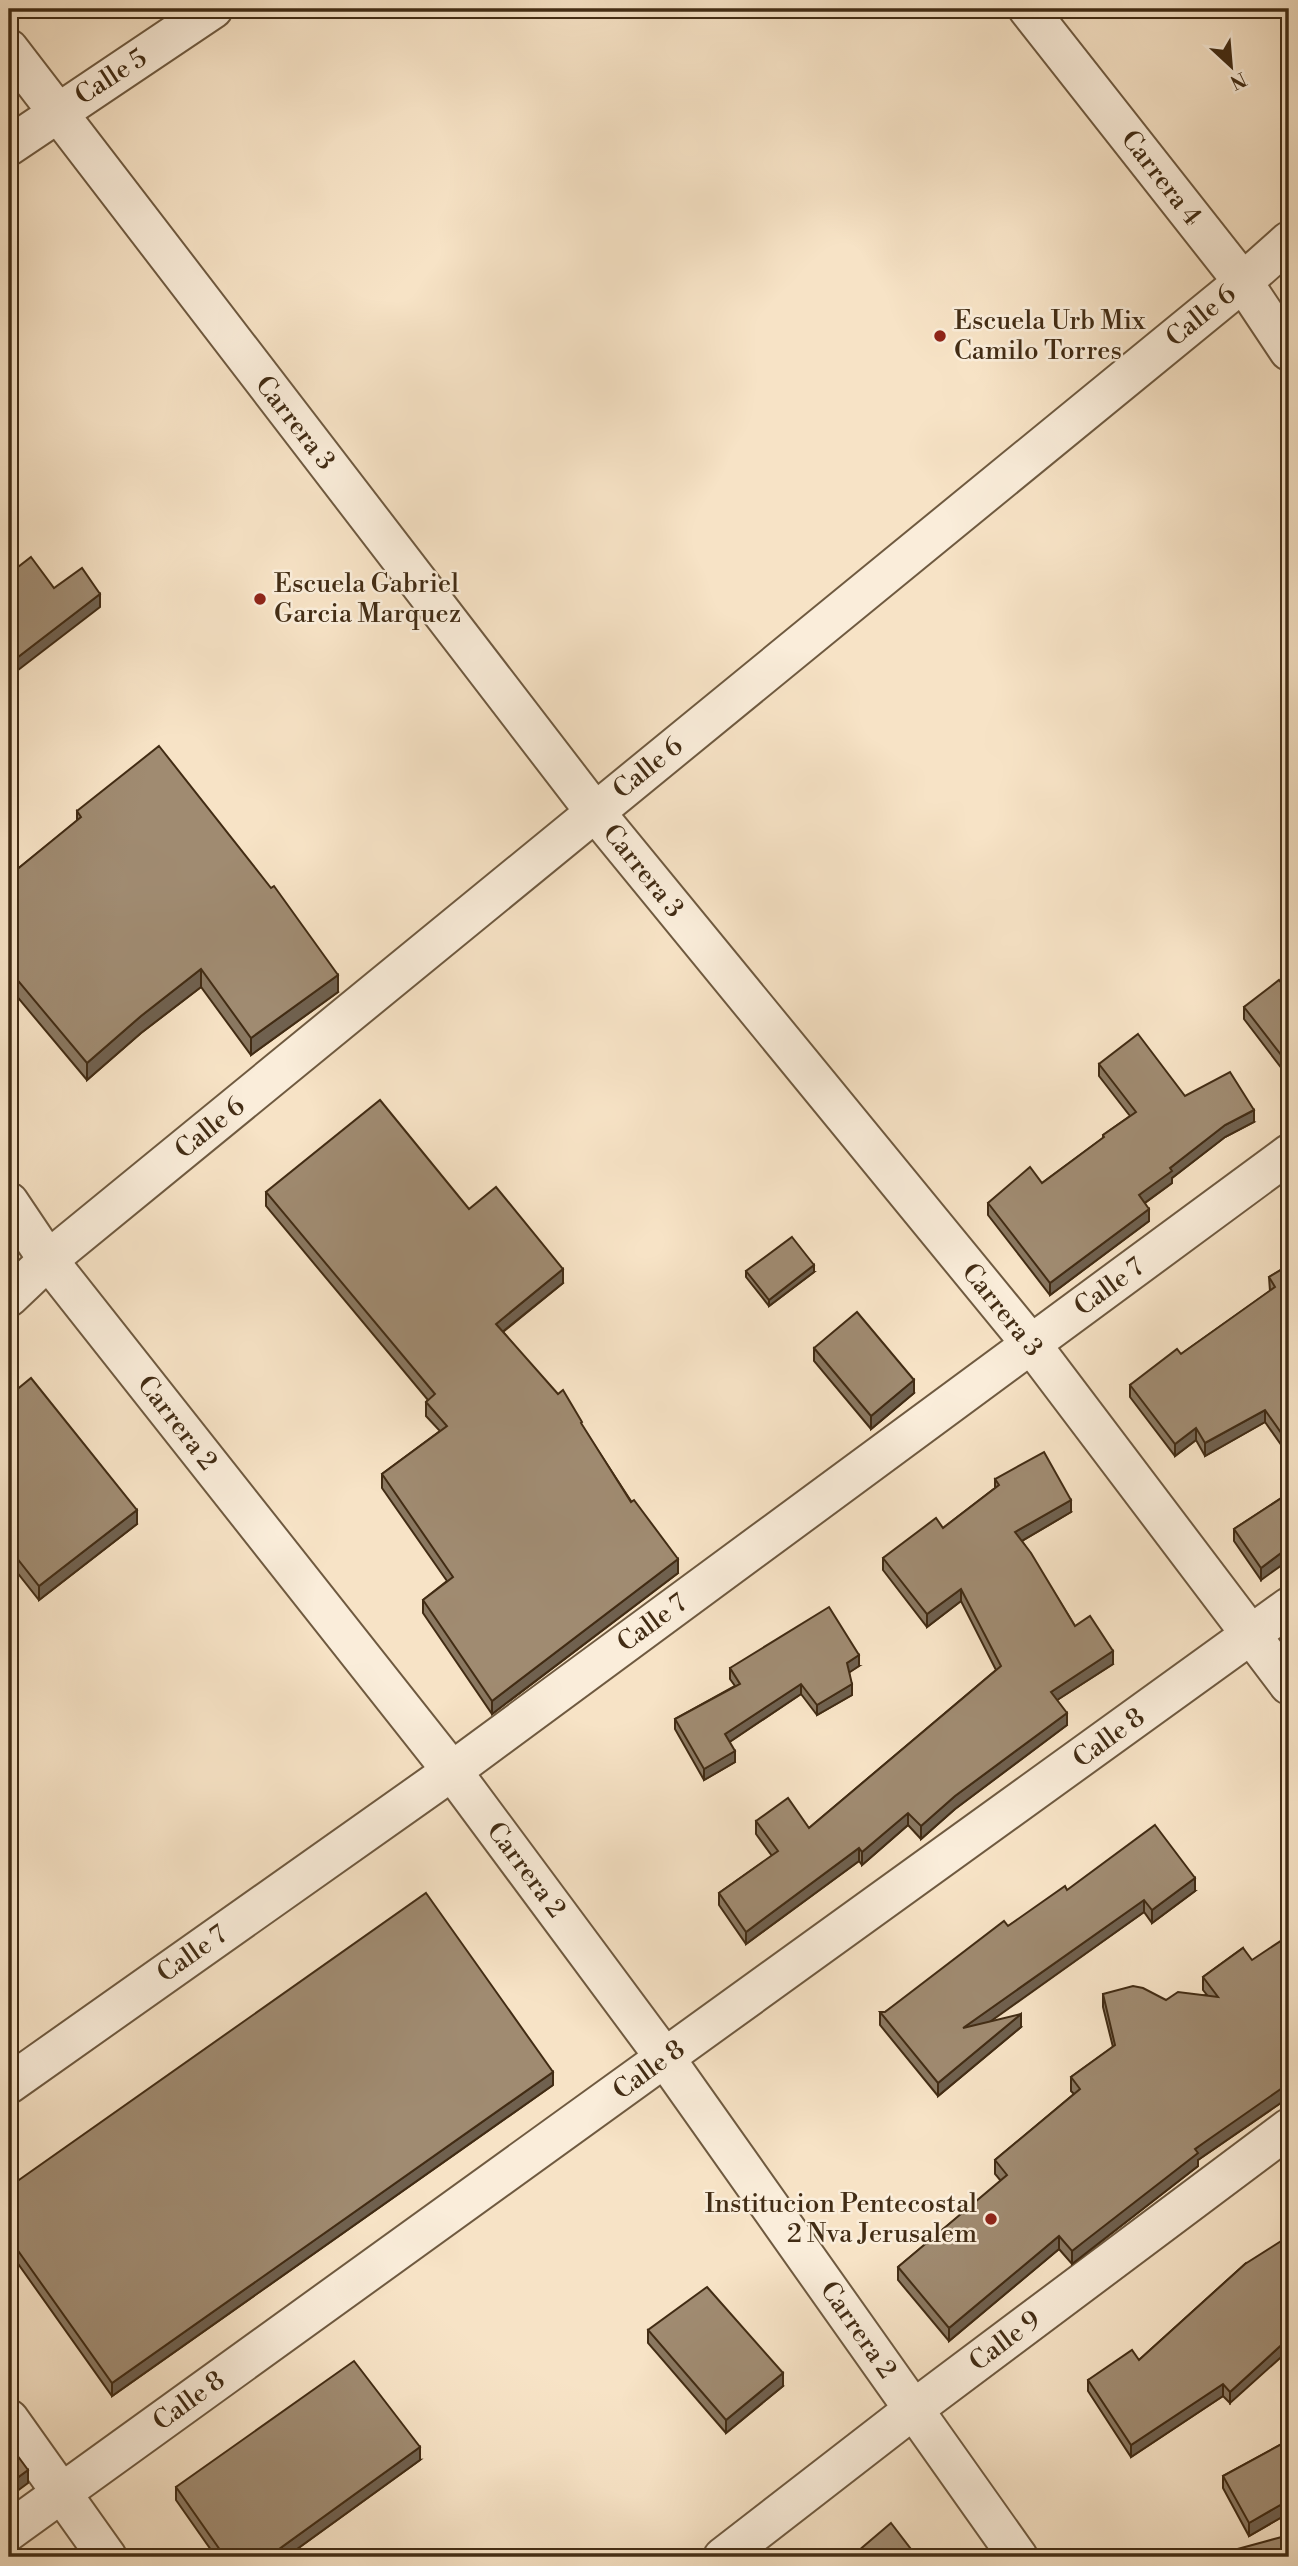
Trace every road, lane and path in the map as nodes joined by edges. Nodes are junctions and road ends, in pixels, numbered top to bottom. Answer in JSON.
{"nodes":[{"id":1,"x":213,"y":9,"type":"edge"},
{"id":2,"x":1028,"y":9,"type":"edge"},
{"id":3,"x":9,"y":48,"type":"edge"},
{"id":4,"x":56,"y":113,"type":"junction"},
{"id":5,"x":9,"y":146,"type":"edge"},
{"id":6,"x":1289,"y":241,"type":"edge"},
{"id":7,"x":1243,"y":282,"type":"junction"},
{"id":8,"x":1289,"y":351,"type":"edge"},
{"id":9,"x":595,"y":812,"type":"junction"},
{"id":10,"x":1289,"y":1154,"type":"edge"},
{"id":11,"x":9,"y":1202,"type":"edge"},
{"id":12,"x":48,"y":1260,"type":"junction"},
{"id":13,"x":9,"y":1297,"type":"edge"},
{"id":14,"x":1031,"y":1344,"type":"junction"},
{"id":15,"x":1289,"y":1607,"type":"edge"},
{"id":16,"x":1252,"y":1634,"type":"junction"},
{"id":17,"x":1289,"y":1685,"type":"edge"},
{"id":18,"x":452,"y":1771,"type":"junction"},
{"id":19,"x":665,"y":2058,"type":"junction"},
{"id":20,"x":9,"y":2084,"type":"edge"},
{"id":21,"x":1289,"y":2128,"type":"edge"},
{"id":22,"x":914,"y":2409,"type":"junction"},
{"id":23,"x":9,"y":2419,"type":"edge"},
{"id":24,"x":60,"y":2493,"type":"junction"},
{"id":25,"x":9,"y":2531,"type":"edge"},
{"id":26,"x":107,"y":2557,"type":"edge"},
{"id":27,"x":723,"y":2557,"type":"edge"},
{"id":28,"x":1018,"y":2557,"type":"edge"}],
"edges":[{"from":1,"to":4,"type":"street","name":"Calle 5"},
{"from":2,"to":7,"type":"street","name":"Carrera 4"},
{"from":3,"to":4,"type":"street","name":"Carrera 3"},
{"from":4,"to":5,"type":"street","name":"Calle 5"},
{"from":4,"to":9,"type":"street","name":"Carrera 3"},
{"from":6,"to":7,"type":"street","name":"Calle 6"},
{"from":7,"to":8,"type":"street","name":"Carrera 4"},
{"from":7,"to":9,"type":"street","name":"Calle 6"},
{"from":9,"to":12,"type":"street","name":"Calle 6"},
{"from":9,"to":14,"type":"street","name":"Carrera 3"},
{"from":10,"to":14,"type":"street","name":"Calle 7"},
{"from":11,"to":12,"type":"street","name":"Carrera 2"},
{"from":12,"to":13,"type":"street","name":"Calle 6"},
{"from":12,"to":18,"type":"street","name":"Carrera 2"},
{"from":14,"to":16,"type":"street","name":"Carrera 3"},
{"from":14,"to":18,"type":"street","name":"Calle 7"},
{"from":15,"to":16,"type":"street","name":"Calle 8"},
{"from":16,"to":17,"type":"street","name":"Carrera 3"},
{"from":16,"to":19,"type":"street","name":"Calle 8"},
{"from":18,"to":19,"type":"street","name":"Carrera 2"},
{"from":18,"to":20,"type":"street","name":"Calle 7"},
{"from":19,"to":22,"type":"street","name":"Carrera 2"},
{"from":19,"to":24,"type":"street","name":"Calle 8"},
{"from":21,"to":22,"type":"street","name":"Calle 9"},
{"from":22,"to":27,"type":"street","name":"Calle 9"},
{"from":22,"to":28,"type":"street","name":"Carrera 2"},
{"from":23,"to":24,"type":"street"},
{"from":24,"to":25,"type":"street","name":"Calle 8"},
{"from":24,"to":26,"type":"street"}]}
